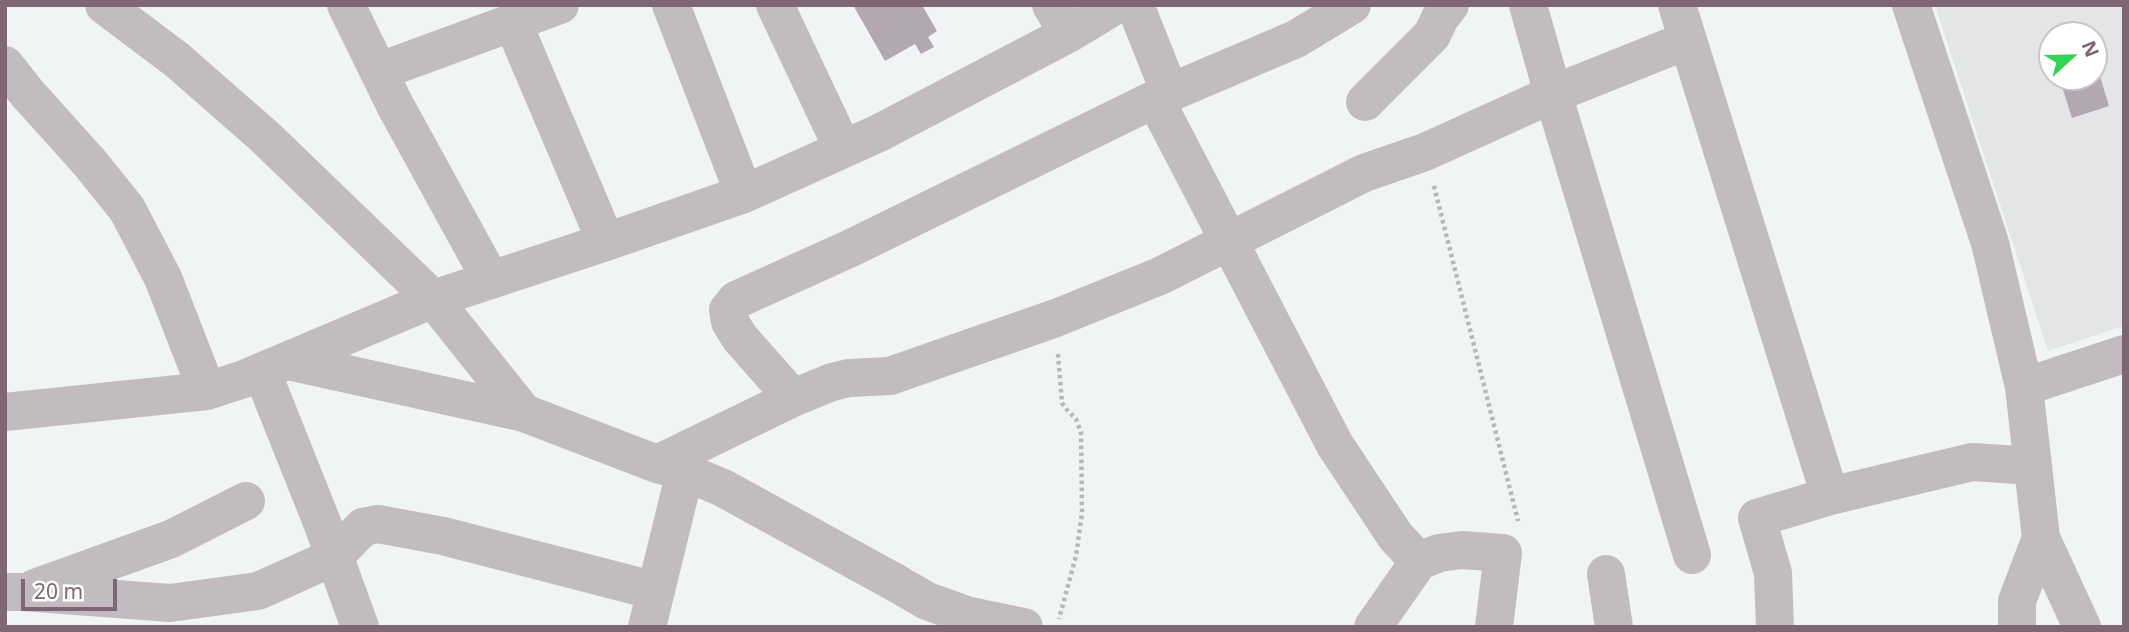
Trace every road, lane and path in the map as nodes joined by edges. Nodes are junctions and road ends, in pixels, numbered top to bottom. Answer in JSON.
{"nodes":[{"id":1,"x":104,"y":5,"type":"edge"},
{"id":2,"x":346,"y":5,"type":"edge"},
{"id":3,"x":560,"y":5,"type":"edge"},
{"id":4,"x":671,"y":5,"type":"edge"},
{"id":5,"x":775,"y":5,"type":"edge"},
{"id":6,"x":1116,"y":5,"type":"edge"},
{"id":7,"x":1135,"y":5,"type":"edge"},
{"id":8,"x":1352,"y":5,"type":"edge"},
{"id":9,"x":1528,"y":5,"type":"edge"},
{"id":10,"x":1911,"y":5,"type":"edge"},
{"id":11,"x":1439,"y":10,"type":"edge"},
{"id":12,"x":1059,"y":20,"type":"edge"},
{"id":13,"x":513,"y":23,"type":"junction"},
{"id":14,"x":1682,"y":23,"type":"edge"},
{"id":15,"x":5,"y":65,"type":"edge"},
{"id":16,"x":380,"y":71,"type":"junction"},
{"id":17,"x":1553,"y":94,"type":"junction"},
{"id":18,"x":1162,"y":96,"type":"junction"},
{"id":19,"x":1365,"y":102,"type":"dead end"},
{"id":20,"x":843,"y":149,"type":"junction"},
{"id":21,"x":1425,"y":152,"type":"junction"},
{"id":22,"x":744,"y":194,"type":"junction"},
{"id":23,"x":606,"y":242,"type":"junction"},
{"id":24,"x":1228,"y":243,"type":"junction"},
{"id":25,"x":491,"y":280,"type":"junction"},
{"id":26,"x":433,"y":299,"type":"junction"},
{"id":27,"x":1056,"y":318,"type":"junction"},
{"id":28,"x":2124,"y":354,"type":"edge"},
{"id":29,"x":275,"y":367,"type":"junction"},
{"id":30,"x":2024,"y":387,"type":"junction"},
{"id":31,"x":207,"y":391,"type":"junction"},
{"id":32,"x":793,"y":398,"type":"junction"},
{"id":33,"x":5,"y":412,"type":"edge"},
{"id":34,"x":524,"y":413,"type":"junction"},
{"id":35,"x":2033,"y":466,"type":"junction"},
{"id":36,"x":671,"y":468,"type":"junction"},
{"id":37,"x":1829,"y":496,"type":"junction"},
{"id":38,"x":246,"y":501,"type":"dead end"},
{"id":39,"x":2041,"y":538,"type":"junction"},
{"id":40,"x":1503,"y":553,"type":"junction"},
{"id":41,"x":1692,"y":555,"type":"dead end"},
{"id":42,"x":334,"y":557,"type":"junction"},
{"id":43,"x":1419,"y":561,"type":"junction"},
{"id":44,"x":1606,"y":574,"type":"dead end"},
{"id":45,"x":14,"y":592,"type":"edge"},
{"id":46,"x":651,"y":609,"type":"edge"},
{"id":47,"x":922,"y":614,"type":"edge"},
{"id":48,"x":2082,"y":626,"type":"edge"},
{"id":49,"x":360,"y":627,"type":"edge"},
{"id":50,"x":1024,"y":627,"type":"edge"},
{"id":51,"x":1057,"y":627,"type":"edge"},
{"id":52,"x":1373,"y":627,"type":"edge"},
{"id":53,"x":1494,"y":627,"type":"edge"},
{"id":54,"x":1614,"y":627,"type":"edge"},
{"id":55,"x":1775,"y":627,"type":"edge"},
{"id":56,"x":2017,"y":627,"type":"edge"}],
"edges":[{"from":1,"to":26,"type":"street"},
{"from":2,"to":16,"type":"street"},
{"from":3,"to":13,"type":"street"},
{"from":4,"to":22,"type":"street"},
{"from":5,"to":20,"type":"street"},
{"from":6,"to":12,"type":"street"},
{"from":7,"to":18,"type":"street"},
{"from":8,"to":18,"type":"street"},
{"from":9,"to":17,"type":"street"},
{"from":10,"to":30,"type":"street"},
{"from":11,"to":19,"type":"street"},
{"from":12,"to":20,"type":"street"},
{"from":13,"to":16,"type":"street"},
{"from":13,"to":23,"type":"street"},
{"from":14,"to":17,"type":"street"},
{"from":14,"to":37,"type":"street"},
{"from":15,"to":31,"type":"street"},
{"from":16,"to":25,"type":"street"},
{"from":17,"to":21,"type":"street"},
{"from":17,"to":41,"type":"street"},
{"from":18,"to":24,"type":"street"},
{"from":18,"to":32,"type":"street"},
{"from":20,"to":22,"type":"street"},
{"from":21,"to":24,"type":"street"},
{"from":21,"to":40,"type":"path"},
{"from":22,"to":23,"type":"street"},
{"from":23,"to":25,"type":"street"},
{"from":24,"to":27,"type":"street"},
{"from":24,"to":43,"type":"street"},
{"from":25,"to":26,"type":"street"},
{"from":26,"to":29,"type":"street"},
{"from":26,"to":34,"type":"street"},
{"from":27,"to":32,"type":"street"},
{"from":27,"to":51,"type":"path"},
{"from":28,"to":30,"type":"street"},
{"from":29,"to":31,"type":"street"},
{"from":29,"to":34,"type":"street"},
{"from":29,"to":42,"type":"street"},
{"from":30,"to":35,"type":"street"},
{"from":31,"to":33,"type":"street"},
{"from":32,"to":36,"type":"street"},
{"from":34,"to":36,"type":"street"},
{"from":35,"to":37,"type":"street"},
{"from":35,"to":39,"type":"street"},
{"from":36,"to":46,"type":"street"},
{"from":36,"to":47,"type":"street"},
{"from":37,"to":55,"type":"street"},
{"from":38,"to":45,"type":"street"},
{"from":39,"to":48,"type":"street"},
{"from":39,"to":56,"type":"street"},
{"from":40,"to":43,"type":"street"},
{"from":40,"to":53,"type":"street"},
{"from":42,"to":45,"type":"street"},
{"from":42,"to":46,"type":"street"},
{"from":42,"to":49,"type":"street"},
{"from":43,"to":52,"type":"street"},
{"from":44,"to":54,"type":"street"},
{"from":47,"to":50,"type":"street"}]}
